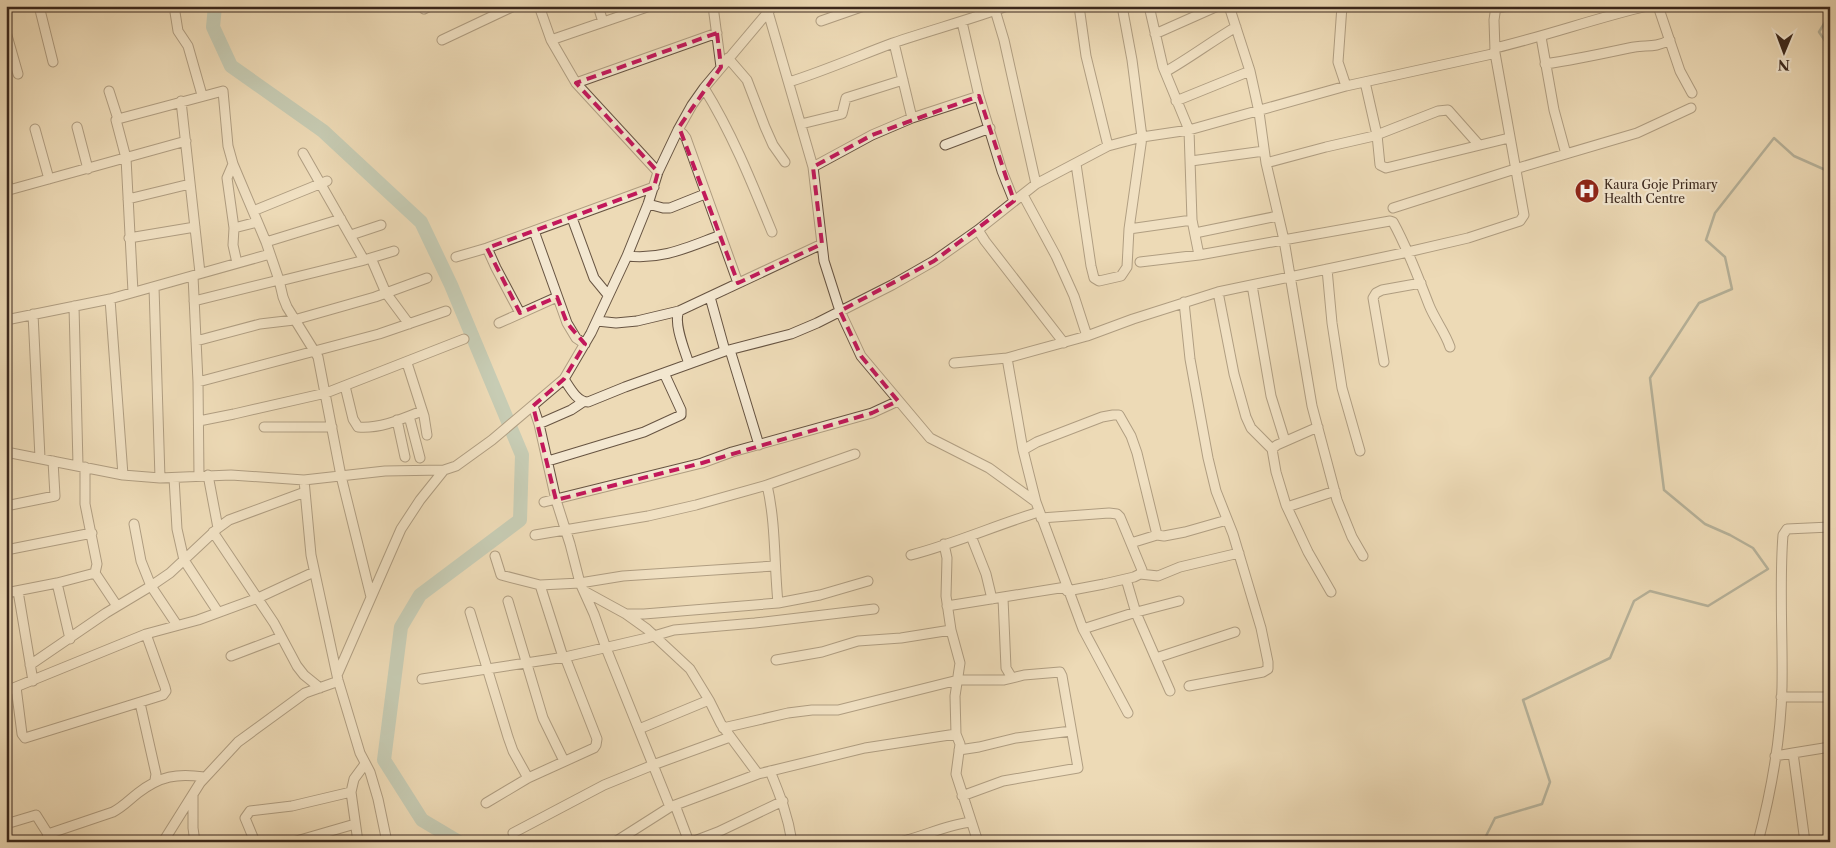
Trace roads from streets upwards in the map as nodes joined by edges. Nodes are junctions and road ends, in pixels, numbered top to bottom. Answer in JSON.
{"nodes":[{"id":1,"x":38,"y":6,"type":"edge"},
{"id":2,"x":174,"y":6,"type":"edge"},
{"id":3,"x":514,"y":6,"type":"edge"},
{"id":4,"x":539,"y":6,"type":"edge"},
{"id":5,"x":598,"y":6,"type":"edge"},
{"id":6,"x":650,"y":6,"type":"edge"},
{"id":7,"x":713,"y":6,"type":"edge"},
{"id":8,"x":864,"y":6,"type":"edge"},
{"id":9,"x":1007,"y":6,"type":"edge"},
{"id":10,"x":1079,"y":6,"type":"edge"},
{"id":11,"x":1122,"y":6,"type":"edge"},
{"id":12,"x":1149,"y":6,"type":"edge"},
{"id":13,"x":1218,"y":6,"type":"edge"},
{"id":14,"x":1229,"y":6,"type":"edge"},
{"id":15,"x":1342,"y":6,"type":"edge"},
{"id":16,"x":1509,"y":6,"type":"edge"},
{"id":17,"x":1647,"y":6,"type":"edge"},
{"id":18,"x":1658,"y":6,"type":"edge"},
{"id":19,"x":1496,"y":7,"type":"edge"},
{"id":20,"x":771,"y":9,"type":"edge"},
{"id":21,"x":996,"y":10,"type":"junction"},
{"id":22,"x":1609,"y":11,"type":"edge"},
{"id":23,"x":821,"y":21,"type":"dead end"},
{"id":24,"x":603,"y":22,"type":"junction"},
{"id":25,"x":962,"y":22,"type":"junction"},
{"id":26,"x":1236,"y":27,"type":"junction"},
{"id":27,"x":6,"y":32,"type":"edge"},
{"id":28,"x":717,"y":33,"type":"junction"},
{"id":29,"x":1155,"y":34,"type":"junction"},
{"id":30,"x":1541,"y":37,"type":"junction"},
{"id":31,"x":442,"y":40,"type":"dead end"},
{"id":32,"x":551,"y":40,"type":"junction"},
{"id":33,"x":1670,"y":40,"type":"junction"},
{"id":34,"x":894,"y":42,"type":"junction"},
{"id":35,"x":1495,"y":50,"type":"junction"},
{"id":36,"x":728,"y":58,"type":"junction"},
{"id":37,"x":52,"y":62,"type":"dead end"},
{"id":38,"x":1545,"y":64,"type":"junction"},
{"id":39,"x":721,"y":67,"type":"junction"},
{"id":40,"x":1250,"y":71,"type":"junction"},
{"id":41,"x":1165,"y":72,"type":"junction"},
{"id":42,"x":18,"y":74,"type":"dead end"},
{"id":43,"x":903,"y":80,"type":"junction"},
{"id":44,"x":576,"y":82,"type":"junction"},
{"id":45,"x":789,"y":82,"type":"junction"},
{"id":46,"x":1365,"y":82,"type":"junction"},
{"id":47,"x":1346,"y":86,"type":"junction"},
{"id":48,"x":704,"y":88,"type":"junction"},
{"id":49,"x":109,"y":91,"type":"dead end"},
{"id":50,"x":1692,"y":93,"type":"dead end"},
{"id":51,"x":202,"y":95,"type":"junction"},
{"id":52,"x":980,"y":96,"type":"junction"},
{"id":53,"x":181,"y":101,"type":"junction"},
{"id":54,"x":1176,"y":101,"type":"junction"},
{"id":55,"x":1691,"y":108,"type":"dead end"},
{"id":56,"x":1259,"y":112,"type":"junction"},
{"id":57,"x":912,"y":118,"type":"junction"},
{"id":58,"x":118,"y":119,"type":"junction"},
{"id":59,"x":800,"y":124,"type":"junction"},
{"id":60,"x":77,"y":127,"type":"dead end"},
{"id":61,"x":990,"y":128,"type":"junction"},
{"id":62,"x":35,"y":129,"type":"dead end"},
{"id":63,"x":678,"y":130,"type":"junction"},
{"id":64,"x":1190,"y":130,"type":"junction"},
{"id":65,"x":1377,"y":135,"type":"junction"},
{"id":66,"x":1142,"y":137,"type":"junction"},
{"id":67,"x":1509,"y":138,"type":"junction"},
{"id":68,"x":186,"y":141,"type":"junction"},
{"id":69,"x":945,"y":145,"type":"dead end"},
{"id":70,"x":1479,"y":145,"type":"junction"},
{"id":71,"x":1108,"y":146,"type":"junction"},
{"id":72,"x":1264,"y":151,"type":"junction"},
{"id":73,"x":303,"y":153,"type":"dead end"},
{"id":74,"x":1566,"y":154,"type":"junction"},
{"id":75,"x":126,"y":158,"type":"junction"},
{"id":76,"x":1191,"y":161,"type":"junction"},
{"id":77,"x":785,"y":162,"type":"dead end"},
{"id":78,"x":233,"y":164,"type":"junction"},
{"id":79,"x":1076,"y":164,"type":"junction"},
{"id":80,"x":1266,"y":164,"type":"junction"},
{"id":81,"x":813,"y":167,"type":"junction"},
{"id":82,"x":1515,"y":168,"type":"junction"},
{"id":83,"x":88,"y":169,"type":"junction"},
{"id":84,"x":658,"y":172,"type":"junction"},
{"id":85,"x":6,"y":179,"type":"edge"},
{"id":86,"x":48,"y":179,"type":"junction"},
{"id":87,"x":324,"y":182,"type":"junction"},
{"id":88,"x":190,"y":184,"type":"junction"},
{"id":89,"x":1036,"y":184,"type":"junction"},
{"id":90,"x":654,"y":187,"type":"junction"},
{"id":91,"x":706,"y":194,"type":"junction"},
{"id":92,"x":1023,"y":195,"type":"junction"},
{"id":93,"x":128,"y":199,"type":"junction"},
{"id":94,"x":1014,"y":201,"type":"junction"},
{"id":95,"x":648,"y":204,"type":"junction"},
{"id":96,"x":1393,"y":208,"type":"dead end"},
{"id":97,"x":253,"y":211,"type":"junction"},
{"id":98,"x":1278,"y":216,"type":"junction"},
{"id":99,"x":572,"y":218,"type":"junction"},
{"id":100,"x":341,"y":219,"type":"junction"},
{"id":101,"x":1192,"y":220,"type":"junction"},
{"id":102,"x":257,"y":222,"type":"junction"},
{"id":103,"x":381,"y":225,"type":"dead end"},
{"id":104,"x":195,"y":228,"type":"junction"},
{"id":105,"x":234,"y":228,"type":"junction"},
{"id":106,"x":1129,"y":229,"type":"junction"},
{"id":107,"x":978,"y":230,"type":"junction"},
{"id":108,"x":534,"y":231,"type":"junction"},
{"id":109,"x":772,"y":232,"type":"dead end"},
{"id":110,"x":1195,"y":233,"type":"junction"},
{"id":111,"x":351,"y":235,"type":"junction"},
{"id":112,"x":721,"y":235,"type":"junction"},
{"id":113,"x":129,"y":238,"type":"junction"},
{"id":114,"x":1284,"y":240,"type":"junction"},
{"id":115,"x":266,"y":242,"type":"junction"},
{"id":116,"x":822,"y":244,"type":"junction"},
{"id":117,"x":487,"y":248,"type":"junction"},
{"id":118,"x":394,"y":251,"type":"dead end"},
{"id":119,"x":1408,"y":252,"type":"junction"},
{"id":120,"x":270,"y":254,"type":"junction"},
{"id":121,"x":1199,"y":255,"type":"junction"},
{"id":122,"x":627,"y":256,"type":"junction"},
{"id":123,"x":456,"y":257,"type":"dead end"},
{"id":124,"x":368,"y":259,"type":"junction"},
{"id":125,"x":1140,"y":262,"type":"dead end"},
{"id":126,"x":236,"y":263,"type":"junction"},
{"id":127,"x":1327,"y":268,"type":"junction"},
{"id":128,"x":196,"y":274,"type":"junction"},
{"id":129,"x":1290,"y":276,"type":"junction"},
{"id":130,"x":427,"y":278,"type":"dead end"},
{"id":131,"x":279,"y":280,"type":"junction"},
{"id":132,"x":738,"y":283,"type":"junction"},
{"id":133,"x":1421,"y":283,"type":"junction"},
{"id":134,"x":1252,"y":284,"type":"junction"},
{"id":135,"x":154,"y":287,"type":"junction"},
{"id":136,"x":133,"y":292,"type":"junction"},
{"id":137,"x":1218,"y":292,"type":"junction"},
{"id":138,"x":386,"y":293,"type":"junction"},
{"id":139,"x":608,"y":295,"type":"junction"},
{"id":140,"x":557,"y":296,"type":"junction"},
{"id":141,"x":710,"y":297,"type":"junction"},
{"id":142,"x":110,"y":299,"type":"junction"},
{"id":143,"x":194,"y":300,"type":"junction"},
{"id":144,"x":1184,"y":302,"type":"junction"},
{"id":145,"x":74,"y":306,"type":"junction"},
{"id":146,"x":679,"y":311,"type":"junction"},
{"id":147,"x":446,"y":312,"type":"dead end"},
{"id":148,"x":840,"y":312,"type":"junction"},
{"id":149,"x":520,"y":313,"type":"junction"},
{"id":150,"x":34,"y":314,"type":"junction"},
{"id":151,"x":6,"y":320,"type":"edge"},
{"id":152,"x":294,"y":320,"type":"junction"},
{"id":153,"x":596,"y":321,"type":"junction"},
{"id":154,"x":499,"y":323,"type":"dead end"},
{"id":155,"x":408,"y":324,"type":"junction"},
{"id":156,"x":1087,"y":336,"type":"junction"},
{"id":157,"x":464,"y":339,"type":"dead end"},
{"id":158,"x":196,"y":341,"type":"junction"},
{"id":159,"x":1064,"y":342,"type":"junction"},
{"id":160,"x":585,"y":344,"type":"junction"},
{"id":161,"x":1450,"y":347,"type":"dead end"},
{"id":162,"x":727,"y":350,"type":"junction"},
{"id":163,"x":314,"y":352,"type":"junction"},
{"id":164,"x":1007,"y":358,"type":"junction"},
{"id":165,"x":1384,"y":362,"type":"dead end"},
{"id":166,"x":407,"y":363,"type":"junction"},
{"id":167,"x":954,"y":363,"type":"dead end"},
{"id":168,"x":689,"y":364,"type":"junction"},
{"id":169,"x":664,"y":373,"type":"junction"},
{"id":170,"x":564,"y":379,"type":"junction"},
{"id":171,"x":198,"y":382,"type":"junction"},
{"id":172,"x":345,"y":386,"type":"junction"},
{"id":173,"x":326,"y":393,"type":"junction"},
{"id":174,"x":898,"y":401,"type":"junction"},
{"id":175,"x":583,"y":402,"type":"junction"},
{"id":176,"x":533,"y":406,"type":"junction"},
{"id":177,"x":422,"y":411,"type":"junction"},
{"id":178,"x":409,"y":416,"type":"junction"},
{"id":179,"x":397,"y":420,"type":"junction"},
{"id":180,"x":199,"y":421,"type":"junction"},
{"id":181,"x":539,"y":424,"type":"junction"},
{"id":182,"x":264,"y":426,"type":"dead end"},
{"id":183,"x":1318,"y":427,"type":"junction"},
{"id":184,"x":332,"y":428,"type":"junction"},
{"id":185,"x":427,"y":435,"type":"dead end"},
{"id":186,"x":1285,"y":441,"type":"junction"},
{"id":187,"x":759,"y":444,"type":"junction"},
{"id":188,"x":1272,"y":449,"type":"junction"},
{"id":189,"x":1023,"y":450,"type":"junction"},
{"id":190,"x":6,"y":452,"type":"edge"},
{"id":191,"x":1360,"y":452,"type":"dead end"},
{"id":192,"x":855,"y":454,"type":"dead end"},
{"id":193,"x":406,"y":457,"type":"dead end"},
{"id":194,"x":40,"y":458,"type":"junction"},
{"id":195,"x":420,"y":458,"type":"dead end"},
{"id":196,"x":53,"y":461,"type":"junction"},
{"id":197,"x":548,"y":461,"type":"junction"},
{"id":198,"x":81,"y":466,"type":"junction"},
{"id":199,"x":444,"y":470,"type":"junction"},
{"id":200,"x":123,"y":475,"type":"junction"},
{"id":201,"x":203,"y":476,"type":"junction"},
{"id":202,"x":341,"y":476,"type":"junction"},
{"id":203,"x":160,"y":478,"type":"junction"},
{"id":204,"x":174,"y":478,"type":"junction"},
{"id":205,"x":304,"y":480,"type":"junction"},
{"id":206,"x":767,"y":485,"type":"junction"},
{"id":207,"x":305,"y":492,"type":"junction"},
{"id":208,"x":1335,"y":492,"type":"junction"},
{"id":209,"x":556,"y":500,"type":"junction"},
{"id":210,"x":544,"y":502,"type":"dead end"},
{"id":211,"x":1036,"y":502,"type":"junction"},
{"id":212,"x":6,"y":506,"type":"edge"},
{"id":213,"x":1287,"y":506,"type":"junction"},
{"id":214,"x":1040,"y":515,"type":"junction"},
{"id":215,"x":1227,"y":520,"type":"junction"},
{"id":216,"x":134,"y":524,"type":"dead end"},
{"id":217,"x":1830,"y":527,"type":"edge"},
{"id":218,"x":215,"y":530,"type":"junction"},
{"id":219,"x":566,"y":530,"type":"junction"},
{"id":220,"x":92,"y":533,"type":"junction"},
{"id":221,"x":535,"y":535,"type":"dead end"},
{"id":222,"x":1157,"y":535,"type":"junction"},
{"id":223,"x":971,"y":536,"type":"junction"},
{"id":224,"x":1130,"y":543,"type":"junction"},
{"id":225,"x":944,"y":544,"type":"junction"},
{"id":226,"x":6,"y":550,"type":"edge"},
{"id":227,"x":1239,"y":553,"type":"junction"},
{"id":228,"x":911,"y":555,"type":"dead end"},
{"id":229,"x":495,"y":556,"type":"dead end"},
{"id":230,"x":1363,"y":556,"type":"dead end"},
{"id":231,"x":184,"y":560,"type":"junction"},
{"id":232,"x":774,"y":566,"type":"junction"},
{"id":233,"x":314,"y":572,"type":"junction"},
{"id":234,"x":95,"y":573,"type":"junction"},
{"id":235,"x":1140,"y":574,"type":"junction"},
{"id":236,"x":1126,"y":579,"type":"junction"},
{"id":237,"x":868,"y":581,"type":"dead end"},
{"id":238,"x":580,"y":582,"type":"junction"},
{"id":239,"x":57,"y":583,"type":"junction"},
{"id":240,"x":540,"y":584,"type":"junction"},
{"id":241,"x":151,"y":586,"type":"junction"},
{"id":242,"x":1067,"y":589,"type":"junction"},
{"id":243,"x":18,"y":591,"type":"junction"},
{"id":244,"x":584,"y":591,"type":"junction"},
{"id":245,"x":1331,"y":592,"type":"dead end"},
{"id":246,"x":6,"y":593,"type":"edge"},
{"id":247,"x":371,"y":597,"type":"junction"},
{"id":248,"x":258,"y":598,"type":"junction"},
{"id":249,"x":1003,"y":598,"type":"junction"},
{"id":250,"x":992,"y":600,"type":"junction"},
{"id":251,"x":508,"y":601,"type":"dead end"},
{"id":252,"x":1179,"y":601,"type":"dead end"},
{"id":253,"x":778,"y":603,"type":"junction"},
{"id":254,"x":117,"y":606,"type":"junction"},
{"id":255,"x":947,"y":606,"type":"junction"},
{"id":256,"x":874,"y":609,"type":"dead end"},
{"id":257,"x":218,"y":612,"type":"junction"},
{"id":258,"x":470,"y":612,"type":"dead end"},
{"id":259,"x":1136,"y":613,"type":"junction"},
{"id":260,"x":626,"y":614,"type":"junction"},
{"id":261,"x":177,"y":625,"type":"junction"},
{"id":262,"x":1083,"y":629,"type":"junction"},
{"id":263,"x":951,"y":630,"type":"junction"},
{"id":264,"x":1235,"y":632,"type":"dead end"},
{"id":265,"x":146,"y":634,"type":"junction"},
{"id":266,"x":655,"y":636,"type":"junction"},
{"id":267,"x":281,"y":637,"type":"junction"},
{"id":268,"x":70,"y":639,"type":"junction"},
{"id":269,"x":606,"y":648,"type":"junction"},
{"id":270,"x":231,"y":656,"type":"dead end"},
{"id":271,"x":564,"y":657,"type":"junction"},
{"id":272,"x":1156,"y":658,"type":"junction"},
{"id":273,"x":776,"y":660,"type":"dead end"},
{"id":274,"x":528,"y":662,"type":"junction"},
{"id":275,"x":30,"y":665,"type":"junction"},
{"id":276,"x":486,"y":668,"type":"junction"},
{"id":277,"x":338,"y":677,"type":"junction"},
{"id":278,"x":1012,"y":678,"type":"junction"},
{"id":279,"x":422,"y":679,"type":"dead end"},
{"id":280,"x":958,"y":680,"type":"junction"},
{"id":281,"x":32,"y":681,"type":"junction"},
{"id":282,"x":1190,"y":686,"type":"dead end"},
{"id":283,"x":16,"y":687,"type":"junction"},
{"id":284,"x":320,"y":688,"type":"junction"},
{"id":285,"x":1170,"y":690,"type":"dead end"},
{"id":286,"x":6,"y":691,"type":"edge"},
{"id":287,"x":1781,"y":697,"type":"junction"},
{"id":288,"x":1830,"y":697,"type":"edge"},
{"id":289,"x":709,"y":700,"type":"junction"},
{"id":290,"x":140,"y":703,"type":"junction"},
{"id":291,"x":1128,"y":713,"type":"dead end"},
{"id":292,"x":639,"y":728,"type":"junction"},
{"id":293,"x":723,"y":728,"type":"junction"},
{"id":294,"x":1071,"y":730,"type":"junction"},
{"id":295,"x":956,"y":734,"type":"junction"},
{"id":296,"x":730,"y":737,"type":"junction"},
{"id":297,"x":1830,"y":747,"type":"edge"},
{"id":298,"x":959,"y":750,"type":"junction"},
{"id":299,"x":1793,"y":754,"type":"junction"},
{"id":300,"x":1775,"y":756,"type":"junction"},
{"id":301,"x":564,"y":761,"type":"junction"},
{"id":302,"x":366,"y":764,"type":"junction"},
{"id":303,"x":652,"y":765,"type":"junction"},
{"id":304,"x":770,"y":771,"type":"junction"},
{"id":305,"x":758,"y":774,"type":"junction"},
{"id":306,"x":204,"y":777,"type":"junction"},
{"id":307,"x":528,"y":778,"type":"junction"},
{"id":308,"x":155,"y":780,"type":"junction"},
{"id":309,"x":351,"y":792,"type":"junction"},
{"id":310,"x":193,"y":794,"type":"junction"},
{"id":311,"x":962,"y":796,"type":"junction"},
{"id":312,"x":783,"y":801,"type":"junction"},
{"id":313,"x":486,"y":803,"type":"dead end"},
{"id":314,"x":672,"y":806,"type":"junction"},
{"id":315,"x":972,"y":822,"type":"junction"},
{"id":316,"x":6,"y":824,"type":"edge"},
{"id":317,"x":355,"y":824,"type":"junction"},
{"id":318,"x":514,"y":833,"type":"dead end"},
{"id":319,"x":48,"y":838,"type":"edge"},
{"id":320,"x":163,"y":842,"type":"edge"},
{"id":321,"x":195,"y":842,"type":"edge"},
{"id":322,"x":255,"y":842,"type":"edge"},
{"id":323,"x":293,"y":842,"type":"edge"},
{"id":324,"x":358,"y":842,"type":"edge"},
{"id":325,"x":388,"y":842,"type":"edge"},
{"id":326,"x":615,"y":842,"type":"edge"},
{"id":327,"x":691,"y":842,"type":"edge"},
{"id":328,"x":792,"y":842,"type":"edge"},
{"id":329,"x":900,"y":842,"type":"edge"},
{"id":330,"x":978,"y":842,"type":"edge"},
{"id":331,"x":1758,"y":842,"type":"edge"},
{"id":332,"x":1805,"y":842,"type":"edge"}],
"edges":[{"from":1,"to":37,"type":"street"},
{"from":2,"to":51,"type":"street"},
{"from":3,"to":31,"type":"street"},
{"from":4,"to":32,"type":"street"},
{"from":5,"to":24,"type":"street"},
{"from":6,"to":24,"type":"street"},
{"from":7,"to":28,"type":"street"},
{"from":8,"to":23,"type":"street"},
{"from":9,"to":21,"type":"street"},
{"from":10,"to":71,"type":"street"},
{"from":11,"to":66,"type":"street"},
{"from":12,"to":29,"type":"street"},
{"from":13,"to":29,"type":"street"},
{"from":14,"to":26,"type":"street"},
{"from":15,"to":47,"type":"street"},
{"from":16,"to":19,"type":"street"},
{"from":17,"to":22,"type":"street"},
{"from":18,"to":33,"type":"street"},
{"from":19,"to":35,"type":"street"},
{"from":20,"to":36,"type":"street"},
{"from":20,"to":45,"type":"street"},
{"from":21,"to":25,"type":"street"},
{"from":21,"to":89,"type":"street"},
{"from":22,"to":30,"type":"street"},
{"from":24,"to":32,"type":"street"},
{"from":25,"to":34,"type":"street"},
{"from":25,"to":52,"type":"street"},
{"from":26,"to":40,"type":"street"},
{"from":26,"to":41,"type":"street"},
{"from":27,"to":42,"type":"street"},
{"from":28,"to":39,"type":"street"},
{"from":28,"to":44,"type":"street"},
{"from":29,"to":41,"type":"street"},
{"from":30,"to":35,"type":"street"},
{"from":30,"to":38,"type":"street"},
{"from":32,"to":44,"type":"street"},
{"from":33,"to":38,"type":"street"},
{"from":33,"to":50,"type":"street"},
{"from":34,"to":43,"type":"street"},
{"from":34,"to":45,"type":"street"},
{"from":35,"to":46,"type":"street"},
{"from":35,"to":67,"type":"street"},
{"from":36,"to":39,"type":"street"},
{"from":36,"to":77,"type":"street"},
{"from":38,"to":74,"type":"street"},
{"from":39,"to":48,"type":"street"},
{"from":40,"to":54,"type":"street"},
{"from":40,"to":56,"type":"street"},
{"from":41,"to":54,"type":"street"},
{"from":43,"to":57,"type":"street"},
{"from":43,"to":59,"type":"street"},
{"from":44,"to":84,"type":"street"},
{"from":45,"to":59,"type":"street"},
{"from":46,"to":47,"type":"street"},
{"from":46,"to":65,"type":"street"},
{"from":47,"to":56,"type":"street"},
{"from":48,"to":63,"type":"street"},
{"from":48,"to":109,"type":"street"},
{"from":49,"to":58,"type":"street"},
{"from":51,"to":53,"type":"street"},
{"from":51,"to":78,"type":"street"},
{"from":52,"to":57,"type":"street"},
{"from":52,"to":61,"type":"street"},
{"from":53,"to":58,"type":"street"},
{"from":53,"to":68,"type":"street"},
{"from":54,"to":64,"type":"street"},
{"from":55,"to":74,"type":"street"},
{"from":56,"to":64,"type":"street"},
{"from":56,"to":72,"type":"street"},
{"from":57,"to":81,"type":"street"},
{"from":58,"to":75,"type":"street"},
{"from":59,"to":81,"type":"street"},
{"from":60,"to":83,"type":"street"},
{"from":61,"to":69,"type":"street"},
{"from":61,"to":94,"type":"street"},
{"from":62,"to":86,"type":"street"},
{"from":63,"to":84,"type":"street"},
{"from":63,"to":91,"type":"street"},
{"from":64,"to":66,"type":"street"},
{"from":64,"to":76,"type":"street"},
{"from":65,"to":70,"type":"street"},
{"from":65,"to":70,"type":"street"},
{"from":65,"to":80,"type":"street"},
{"from":66,"to":71,"type":"street"},
{"from":66,"to":106,"type":"street"},
{"from":67,"to":70,"type":"street"},
{"from":67,"to":82,"type":"street"},
{"from":68,"to":75,"type":"street"},
{"from":68,"to":88,"type":"street"},
{"from":71,"to":79,"type":"street"},
{"from":72,"to":76,"type":"street"},
{"from":72,"to":80,"type":"street"},
{"from":73,"to":87,"type":"street"},
{"from":74,"to":82,"type":"street"},
{"from":75,"to":83,"type":"street"},
{"from":75,"to":93,"type":"street"},
{"from":76,"to":101,"type":"street"},
{"from":78,"to":97,"type":"street"},
{"from":78,"to":105,"type":"street"},
{"from":79,"to":89,"type":"street"},
{"from":79,"to":106,"type":"street"},
{"from":80,"to":98,"type":"street"},
{"from":81,"to":116,"type":"street"},
{"from":82,"to":96,"type":"street"},
{"from":82,"to":119,"type":"street"},
{"from":83,"to":86,"type":"street"},
{"from":84,"to":90,"type":"street"},
{"from":85,"to":86,"type":"street"},
{"from":87,"to":97,"type":"street"},
{"from":87,"to":100,"type":"street"},
{"from":88,"to":93,"type":"street"},
{"from":88,"to":104,"type":"street"},
{"from":89,"to":92,"type":"street"},
{"from":90,"to":95,"type":"street"},
{"from":90,"to":99,"type":"street"},
{"from":91,"to":95,"type":"street"},
{"from":91,"to":112,"type":"street"},
{"from":92,"to":94,"type":"street"},
{"from":92,"to":156,"type":"street"},
{"from":93,"to":113,"type":"street"},
{"from":94,"to":107,"type":"street"},
{"from":95,"to":122,"type":"street"},
{"from":97,"to":102,"type":"street"},
{"from":98,"to":110,"type":"street"},
{"from":98,"to":114,"type":"street"},
{"from":99,"to":108,"type":"street"},
{"from":99,"to":139,"type":"street"},
{"from":100,"to":111,"type":"street"},
{"from":100,"to":115,"type":"street"},
{"from":101,"to":106,"type":"street"},
{"from":101,"to":110,"type":"street"},
{"from":102,"to":105,"type":"street"},
{"from":102,"to":115,"type":"street"},
{"from":103,"to":111,"type":"street"},
{"from":104,"to":113,"type":"street"},
{"from":104,"to":128,"type":"street"},
{"from":105,"to":126,"type":"street"},
{"from":107,"to":148,"type":"street"},
{"from":107,"to":159,"type":"street"},
{"from":108,"to":117,"type":"street"},
{"from":108,"to":140,"type":"street"},
{"from":110,"to":121,"type":"street"},
{"from":111,"to":124,"type":"street"},
{"from":112,"to":122,"type":"street"},
{"from":112,"to":132,"type":"street"},
{"from":113,"to":136,"type":"street"},
{"from":114,"to":119,"type":"street"},
{"from":114,"to":121,"type":"street"},
{"from":114,"to":129,"type":"street"},
{"from":115,"to":120,"type":"street"},
{"from":116,"to":132,"type":"street"},
{"from":116,"to":148,"type":"street"},
{"from":117,"to":123,"type":"street"},
{"from":117,"to":149,"type":"street"},
{"from":118,"to":124,"type":"street"},
{"from":119,"to":127,"type":"street"},
{"from":119,"to":133,"type":"street"},
{"from":120,"to":126,"type":"street"},
{"from":120,"to":131,"type":"street"},
{"from":121,"to":125,"type":"street"},
{"from":122,"to":139,"type":"street"},
{"from":124,"to":131,"type":"street"},
{"from":124,"to":138,"type":"street"},
{"from":126,"to":128,"type":"street"},
{"from":127,"to":129,"type":"street"},
{"from":127,"to":191,"type":"street"},
{"from":128,"to":135,"type":"street"},
{"from":128,"to":143,"type":"street"},
{"from":129,"to":134,"type":"street"},
{"from":129,"to":183,"type":"street"},
{"from":130,"to":138,"type":"street"},
{"from":131,"to":143,"type":"street"},
{"from":131,"to":152,"type":"street"},
{"from":132,"to":141,"type":"street"},
{"from":133,"to":161,"type":"street"},
{"from":133,"to":165,"type":"street"},
{"from":134,"to":137,"type":"street"},
{"from":134,"to":186,"type":"street"},
{"from":135,"to":136,"type":"street"},
{"from":135,"to":203,"type":"street"},
{"from":136,"to":142,"type":"street"},
{"from":137,"to":144,"type":"street"},
{"from":137,"to":188,"type":"street"},
{"from":138,"to":152,"type":"street"},
{"from":138,"to":155,"type":"street"},
{"from":139,"to":153,"type":"street"},
{"from":140,"to":149,"type":"street"},
{"from":140,"to":160,"type":"street"},
{"from":141,"to":146,"type":"street"},
{"from":141,"to":162,"type":"street"},
{"from":142,"to":145,"type":"street"},
{"from":142,"to":200,"type":"street"},
{"from":143,"to":158,"type":"street"},
{"from":144,"to":156,"type":"street"},
{"from":144,"to":215,"type":"street"},
{"from":145,"to":150,"type":"street"},
{"from":145,"to":198,"type":"street"},
{"from":146,"to":153,"type":"street"},
{"from":146,"to":168,"type":"street"},
{"from":147,"to":155,"type":"street"},
{"from":148,"to":162,"type":"street"},
{"from":148,"to":174,"type":"street"},
{"from":149,"to":154,"type":"street"},
{"from":150,"to":151,"type":"street"},
{"from":150,"to":194,"type":"street"},
{"from":152,"to":158,"type":"street"},
{"from":152,"to":163,"type":"street"},
{"from":153,"to":160,"type":"street"},
{"from":155,"to":163,"type":"street"},
{"from":156,"to":159,"type":"street"},
{"from":157,"to":166,"type":"street"},
{"from":158,"to":171,"type":"street"},
{"from":159,"to":164,"type":"street"},
{"from":160,"to":170,"type":"street"},
{"from":162,"to":168,"type":"street"},
{"from":162,"to":187,"type":"street"},
{"from":163,"to":171,"type":"street"},
{"from":163,"to":173,"type":"street"},
{"from":164,"to":167,"type":"street"},
{"from":164,"to":189,"type":"street"},
{"from":166,"to":172,"type":"street"},
{"from":166,"to":177,"type":"street"},
{"from":168,"to":169,"type":"street"},
{"from":169,"to":175,"type":"street"},
{"from":169,"to":197,"type":"street"},
{"from":170,"to":175,"type":"street"},
{"from":170,"to":176,"type":"street"},
{"from":171,"to":180,"type":"street"},
{"from":172,"to":173,"type":"street"},
{"from":172,"to":179,"type":"street"},
{"from":173,"to":180,"type":"street"},
{"from":173,"to":184,"type":"street"},
{"from":174,"to":187,"type":"street"},
{"from":174,"to":211,"type":"street"},
{"from":175,"to":181,"type":"street"},
{"from":176,"to":181,"type":"street"},
{"from":176,"to":199,"type":"street"},
{"from":177,"to":178,"type":"street"},
{"from":177,"to":185,"type":"street"},
{"from":178,"to":179,"type":"street"},
{"from":178,"to":195,"type":"street"},
{"from":179,"to":193,"type":"street"},
{"from":180,"to":201,"type":"street"},
{"from":181,"to":197,"type":"street"},
{"from":182,"to":184,"type":"street"},
{"from":183,"to":186,"type":"street"},
{"from":183,"to":208,"type":"street"},
{"from":184,"to":202,"type":"street"},
{"from":186,"to":188,"type":"street"},
{"from":187,"to":209,"type":"street"},
{"from":188,"to":213,"type":"street"},
{"from":189,"to":211,"type":"street"},
{"from":189,"to":222,"type":"street"},
{"from":190,"to":194,"type":"street"},
{"from":192,"to":206,"type":"street"},
{"from":194,"to":196,"type":"street"},
{"from":196,"to":198,"type":"street"},
{"from":196,"to":212,"type":"street"},
{"from":197,"to":209,"type":"street"},
{"from":198,"to":200,"type":"street"},
{"from":198,"to":220,"type":"street"},
{"from":199,"to":202,"type":"street"},
{"from":199,"to":247,"type":"street"},
{"from":200,"to":203,"type":"street"},
{"from":201,"to":204,"type":"street"},
{"from":201,"to":205,"type":"street"},
{"from":201,"to":218,"type":"street"},
{"from":202,"to":205,"type":"street"},
{"from":202,"to":247,"type":"street"},
{"from":203,"to":204,"type":"street"},
{"from":204,"to":231,"type":"street"},
{"from":205,"to":207,"type":"street"},
{"from":206,"to":219,"type":"street"},
{"from":206,"to":232,"type":"street"},
{"from":207,"to":218,"type":"street"},
{"from":207,"to":233,"type":"street"},
{"from":208,"to":213,"type":"street"},
{"from":208,"to":230,"type":"street"},
{"from":209,"to":210,"type":"street"},
{"from":209,"to":219,"type":"street"},
{"from":211,"to":214,"type":"street"},
{"from":213,"to":245,"type":"street"},
{"from":214,"to":223,"type":"street"},
{"from":214,"to":224,"type":"street"},
{"from":214,"to":242,"type":"street"},
{"from":215,"to":222,"type":"street"},
{"from":215,"to":227,"type":"street"},
{"from":216,"to":241,"type":"street"},
{"from":217,"to":287,"type":"street"},
{"from":218,"to":231,"type":"street"},
{"from":218,"to":248,"type":"street"},
{"from":219,"to":221,"type":"street"},
{"from":219,"to":238,"type":"street"},
{"from":220,"to":226,"type":"street"},
{"from":220,"to":234,"type":"street"},
{"from":222,"to":224,"type":"street"},
{"from":223,"to":225,"type":"street"},
{"from":223,"to":250,"type":"street"},
{"from":224,"to":235,"type":"street"},
{"from":225,"to":228,"type":"street"},
{"from":225,"to":255,"type":"street"},
{"from":227,"to":235,"type":"street"},
{"from":227,"to":282,"type":"street"},
{"from":229,"to":240,"type":"street"},
{"from":231,"to":241,"type":"street"},
{"from":231,"to":257,"type":"street"},
{"from":232,"to":238,"type":"street"},
{"from":232,"to":253,"type":"street"},
{"from":233,"to":248,"type":"street"},
{"from":233,"to":277,"type":"street"},
{"from":234,"to":239,"type":"street"},
{"from":234,"to":254,"type":"street"},
{"from":235,"to":236,"type":"street"},
{"from":236,"to":242,"type":"street"},
{"from":236,"to":259,"type":"street"},
{"from":237,"to":253,"type":"street"},
{"from":238,"to":240,"type":"street"},
{"from":238,"to":244,"type":"street"},
{"from":239,"to":243,"type":"street"},
{"from":239,"to":268,"type":"street"},
{"from":240,"to":271,"type":"street"},
{"from":241,"to":254,"type":"street"},
{"from":241,"to":261,"type":"street"},
{"from":242,"to":249,"type":"street"},
{"from":242,"to":262,"type":"street"},
{"from":243,"to":246,"type":"street"},
{"from":243,"to":275,"type":"street"},
{"from":244,"to":260,"type":"street"},
{"from":244,"to":269,"type":"street"},
{"from":247,"to":277,"type":"street"},
{"from":248,"to":257,"type":"street"},
{"from":248,"to":267,"type":"street"},
{"from":249,"to":250,"type":"street"},
{"from":249,"to":278,"type":"street"},
{"from":250,"to":255,"type":"street"},
{"from":251,"to":274,"type":"street"},
{"from":252,"to":259,"type":"street"},
{"from":253,"to":260,"type":"street"},
{"from":254,"to":268,"type":"street"},
{"from":255,"to":263,"type":"street"},
{"from":256,"to":266,"type":"street"},
{"from":257,"to":261,"type":"street"},
{"from":258,"to":276,"type":"street"},
{"from":259,"to":262,"type":"street"},
{"from":259,"to":272,"type":"street"},
{"from":260,"to":266,"type":"street"},
{"from":261,"to":265,"type":"street"},
{"from":262,"to":291,"type":"street"},
{"from":263,"to":273,"type":"street"},
{"from":263,"to":280,"type":"street"},
{"from":264,"to":272,"type":"street"},
{"from":265,"to":281,"type":"street"},
{"from":265,"to":290,"type":"street"},
{"from":266,"to":269,"type":"street"},
{"from":266,"to":289,"type":"street"},
{"from":267,"to":270,"type":"street"},
{"from":267,"to":284,"type":"street"},
{"from":268,"to":275,"type":"street"},
{"from":269,"to":271,"type":"street"},
{"from":269,"to":292,"type":"street"},
{"from":271,"to":274,"type":"street"},
{"from":271,"to":301,"type":"street"},
{"from":272,"to":285,"type":"street"},
{"from":274,"to":276,"type":"street"},
{"from":274,"to":301,"type":"street"},
{"from":275,"to":281,"type":"street"},
{"from":276,"to":279,"type":"street"},
{"from":276,"to":307,"type":"street"},
{"from":277,"to":284,"type":"street"},
{"from":277,"to":302,"type":"street"},
{"from":278,"to":280,"type":"street"},
{"from":278,"to":294,"type":"street"},
{"from":280,"to":293,"type":"street"},
{"from":280,"to":295,"type":"street"},
{"from":281,"to":283,"type":"street"},
{"from":283,"to":286,"type":"street"},
{"from":283,"to":290,"type":"street"},
{"from":284,"to":306,"type":"street"},
{"from":287,"to":288,"type":"street"},
{"from":287,"to":300,"type":"street"},
{"from":289,"to":292,"type":"street"},
{"from":289,"to":293,"type":"street"},
{"from":290,"to":308,"type":"street"},
{"from":292,"to":303,"type":"street"},
{"from":293,"to":296,"type":"street"},
{"from":294,"to":298,"type":"street"},
{"from":294,"to":311,"type":"street"},
{"from":295,"to":298,"type":"street"},
{"from":295,"to":304,"type":"street"},
{"from":296,"to":303,"type":"street"},
{"from":296,"to":305,"type":"street"},
{"from":297,"to":299,"type":"street"},
{"from":298,"to":311,"type":"street"},
{"from":299,"to":300,"type":"street"},
{"from":299,"to":332,"type":"street"},
{"from":300,"to":331,"type":"street"},
{"from":301,"to":307,"type":"street"},
{"from":302,"to":309,"type":"street"},
{"from":302,"to":325,"type":"street"},
{"from":303,"to":314,"type":"street"},
{"from":303,"to":318,"type":"street"},
{"from":304,"to":305,"type":"street"},
{"from":304,"to":312,"type":"street"},
{"from":305,"to":314,"type":"street"},
{"from":306,"to":308,"type":"street"},
{"from":306,"to":310,"type":"street"},
{"from":307,"to":313,"type":"street"},
{"from":308,"to":319,"type":"street"},
{"from":309,"to":317,"type":"street"},
{"from":309,"to":322,"type":"street"},
{"from":310,"to":320,"type":"street"},
{"from":310,"to":321,"type":"street"},
{"from":311,"to":315,"type":"street"},
{"from":312,"to":327,"type":"street"},
{"from":312,"to":328,"type":"street"},
{"from":314,"to":326,"type":"street"},
{"from":314,"to":327,"type":"street"},
{"from":315,"to":329,"type":"street"},
{"from":315,"to":330,"type":"street"},
{"from":316,"to":319,"type":"street"},
{"from":317,"to":323,"type":"street"},
{"from":317,"to":324,"type":"street"}]}
